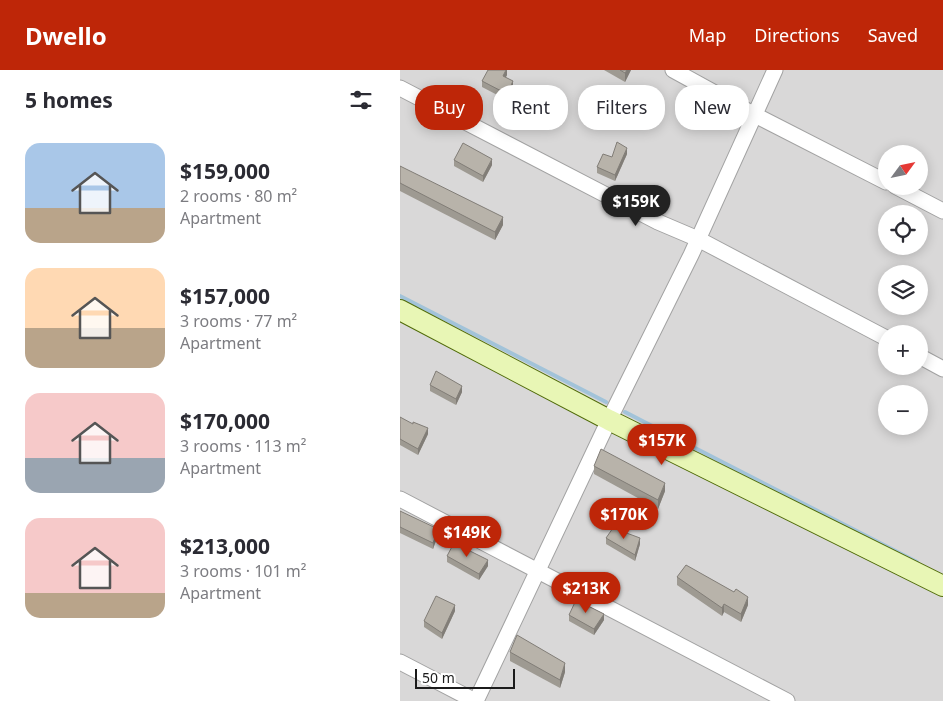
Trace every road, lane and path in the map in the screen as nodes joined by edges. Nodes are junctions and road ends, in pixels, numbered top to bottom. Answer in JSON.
{"nodes":[{"id":1,"x":673,"y":70,"type":"edge"},
{"id":2,"x":775,"y":70,"type":"edge"},
{"id":3,"x":400,"y":88,"type":"edge"},
{"id":4,"x":755,"y":115,"type":"junction"},
{"id":5,"x":878,"y":178,"type":"edge"},
{"id":6,"x":912,"y":195,"type":"edge"},
{"id":7,"x":943,"y":211,"type":"edge"},
{"id":8,"x":698,"y":238,"type":"junction"},
{"id":9,"x":400,"y":310,"type":"edge"},
{"id":10,"x":878,"y":334,"type":"edge"},
{"id":11,"x":928,"y":360,"type":"edge"},
{"id":12,"x":943,"y":368,"type":"edge"},
{"id":13,"x":609,"y":420,"type":"junction"},
{"id":14,"x":400,"y":499,"type":"edge"},
{"id":15,"x":538,"y":571,"type":"junction"},
{"id":16,"x":943,"y":586,"type":"edge"},
{"id":17,"x":400,"y":662,"type":"edge"},
{"id":18,"x":475,"y":701,"type":"edge"},
{"id":19,"x":787,"y":701,"type":"edge"}],
"edges":[{"from":1,"to":4,"type":"street"},
{"from":2,"to":4,"type":"street"},
{"from":3,"to":8,"type":"street"},
{"from":4,"to":5,"type":"street"},
{"from":4,"to":8,"type":"street"},
{"from":6,"to":7,"type":"street"},
{"from":8,"to":10,"type":"street"},
{"from":8,"to":13,"type":"street"},
{"from":9,"to":13,"type":"street"},
{"from":11,"to":12,"type":"street"},
{"from":13,"to":15,"type":"street"},
{"from":13,"to":16,"type":"street"},
{"from":14,"to":15,"type":"street"},
{"from":15,"to":18,"type":"street"},
{"from":15,"to":19,"type":"street"},
{"from":17,"to":18,"type":"street"}]}
